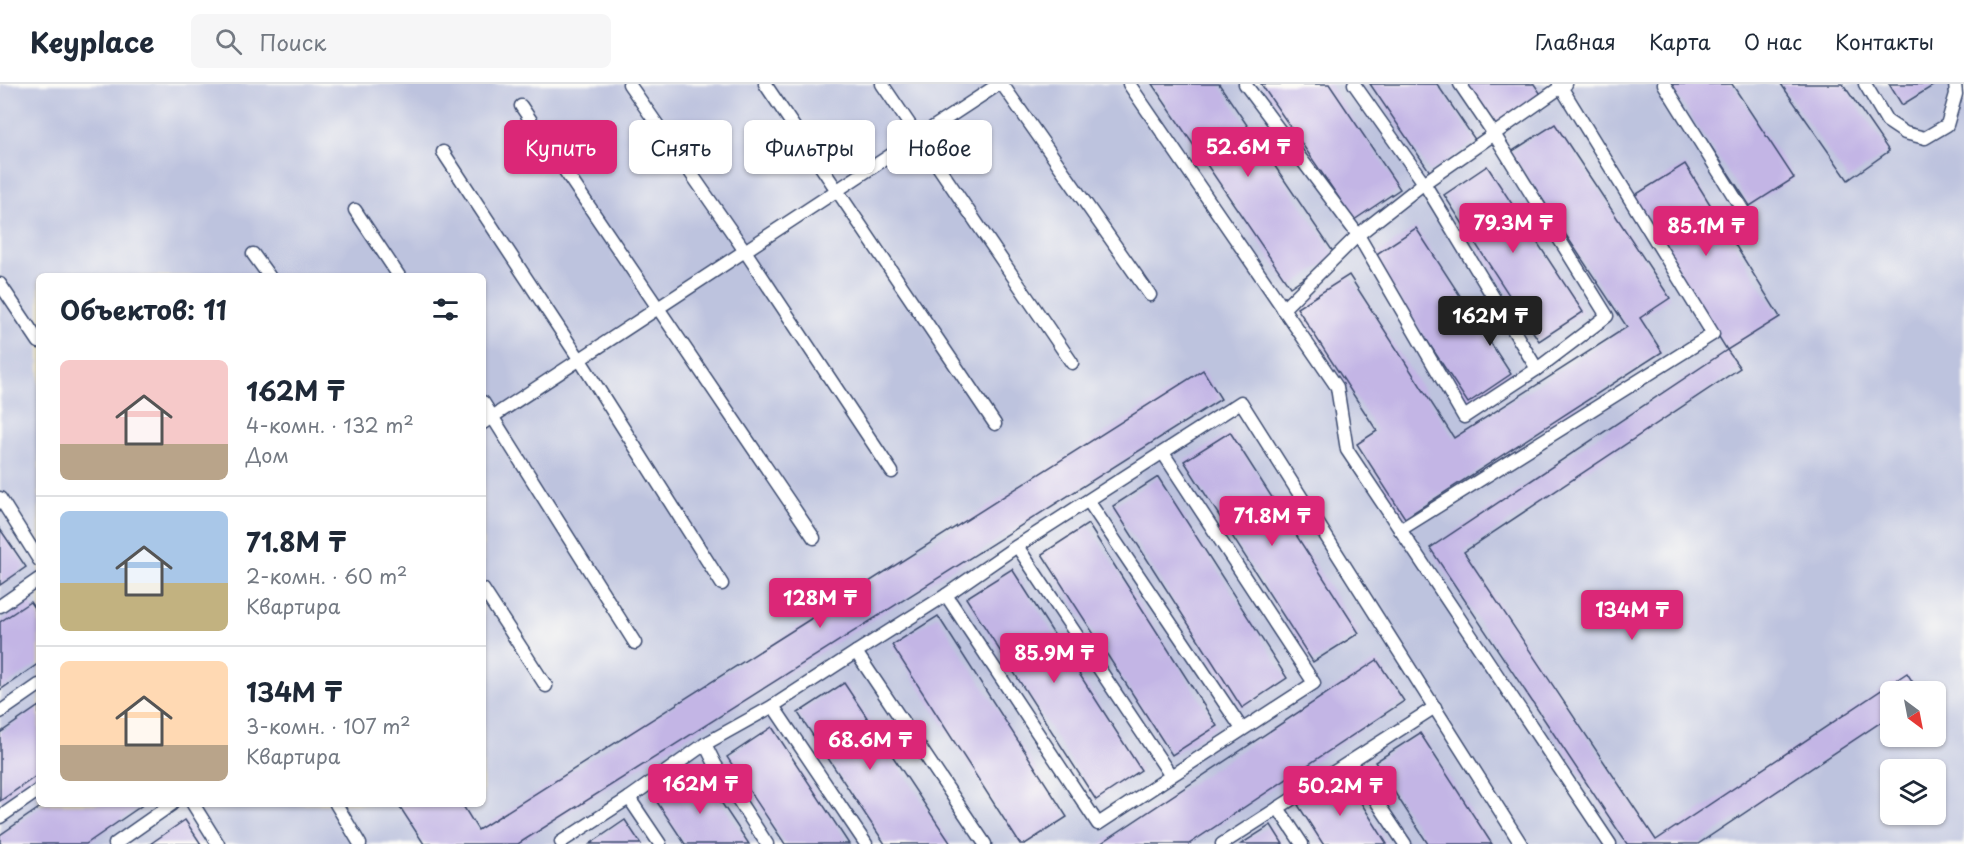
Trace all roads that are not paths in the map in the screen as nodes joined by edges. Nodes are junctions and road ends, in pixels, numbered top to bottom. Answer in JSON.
{"nodes":[{"id":1,"x":629,"y":84,"type":"edge"},
{"id":2,"x":765,"y":84,"type":"edge"},
{"id":3,"x":882,"y":84,"type":"edge"},
{"id":4,"x":1001,"y":84,"type":"edge"},
{"id":5,"x":1128,"y":84,"type":"edge"},
{"id":6,"x":1245,"y":84,"type":"edge"},
{"id":7,"x":1353,"y":84,"type":"edge"},
{"id":8,"x":1460,"y":84,"type":"edge"},
{"id":9,"x":1664,"y":84,"type":"edge"},
{"id":10,"x":1865,"y":84,"type":"edge"},
{"id":11,"x":1955,"y":84,"type":"edge"},
{"id":12,"x":1562,"y":85,"type":"edge"},
{"id":13,"x":521,"y":106,"type":"dead end"},
{"id":14,"x":906,"y":120,"type":"edge"},
{"id":15,"x":945,"y":120,"type":"edge"},
{"id":16,"x":1494,"y":134,"type":"junction"},
{"id":17,"x":443,"y":152,"type":"dead end"},
{"id":18,"x":887,"y":157,"type":"edge"},
{"id":19,"x":943,"y":174,"type":"edge"},
{"id":20,"x":1424,"y":183,"type":"junction"},
{"id":21,"x":837,"y":190,"type":"junction"},
{"id":22,"x":356,"y":210,"type":"dead end"},
{"id":23,"x":1745,"y":214,"type":"dead end"},
{"id":24,"x":1358,"y":235,"type":"junction"},
{"id":25,"x":745,"y":251,"type":"junction"},
{"id":26,"x":253,"y":254,"type":"dead end"},
{"id":27,"x":266,"y":273,"type":"edge"},
{"id":28,"x":397,"y":273,"type":"edge"},
{"id":29,"x":0,"y":284,"type":"edge"},
{"id":30,"x":1150,"y":295,"type":"dead end"},
{"id":31,"x":659,"y":308,"type":"junction"},
{"id":32,"x":1283,"y":309,"type":"junction"},
{"id":33,"x":36,"y":338,"type":"edge"},
{"id":34,"x":580,"y":360,"type":"junction"},
{"id":35,"x":1072,"y":363,"type":"dead end"},
{"id":36,"x":1537,"y":369,"type":"junction"},
{"id":37,"x":488,"y":420,"type":"edge"},
{"id":38,"x":995,"y":424,"type":"dead end"},
{"id":39,"x":1163,"y":453,"type":"junction"},
{"id":40,"x":892,"y":472,"type":"dead end"},
{"id":41,"x":1089,"y":502,"type":"junction"},
{"id":42,"x":1,"y":503,"type":"edge"},
{"id":43,"x":1400,"y":530,"type":"junction"},
{"id":44,"x":814,"y":538,"type":"dead end"},
{"id":45,"x":1017,"y":546,"type":"junction"},
{"id":46,"x":36,"y":556,"type":"edge"},
{"id":47,"x":36,"y":581,"type":"edge"},
{"id":48,"x":722,"y":584,"type":"dead end"},
{"id":49,"x":486,"y":594,"type":"edge"},
{"id":50,"x":946,"y":595,"type":"junction"},
{"id":51,"x":0,"y":606,"type":"edge"},
{"id":52,"x":635,"y":643,"type":"dead end"},
{"id":53,"x":856,"y":652,"type":"junction"},
{"id":54,"x":546,"y":686,"type":"dead end"},
{"id":55,"x":36,"y":687,"type":"edge"},
{"id":56,"x":773,"y":706,"type":"junction"},
{"id":57,"x":1435,"y":707,"type":"junction"},
{"id":58,"x":0,"y":712,"type":"edge"},
{"id":59,"x":1242,"y":729,"type":"junction"},
{"id":60,"x":705,"y":744,"type":"junction"},
{"id":61,"x":1350,"y":762,"type":"junction"},
{"id":62,"x":1171,"y":776,"type":"junction"},
{"id":63,"x":36,"y":792,"type":"edge"},
{"id":64,"x":629,"y":798,"type":"junction"},
{"id":65,"x":168,"y":807,"type":"edge"},
{"id":66,"x":195,"y":807,"type":"edge"},
{"id":67,"x":338,"y":807,"type":"edge"},
{"id":68,"x":1278,"y":808,"type":"junction"},
{"id":69,"x":0,"y":817,"type":"edge"},
{"id":70,"x":115,"y":844,"type":"edge"},
{"id":71,"x":218,"y":844,"type":"edge"},
{"id":72,"x":360,"y":844,"type":"edge"},
{"id":73,"x":561,"y":844,"type":"edge"},
{"id":74,"x":660,"y":844,"type":"edge"},
{"id":75,"x":767,"y":844,"type":"edge"},
{"id":76,"x":866,"y":844,"type":"edge"},
{"id":77,"x":985,"y":844,"type":"edge"},
{"id":78,"x":1222,"y":844,"type":"edge"},
{"id":79,"x":1302,"y":844,"type":"edge"},
{"id":80,"x":1405,"y":844,"type":"edge"},
{"id":81,"x":1521,"y":844,"type":"edge"},
{"id":82,"x":1610,"y":844,"type":"edge"}],
"edges":[{"from":1,"to":25,"type":"lane"},
{"from":2,"to":21,"type":"lane"},
{"from":3,"to":14,"type":"lane"},
{"from":4,"to":15,"type":"lane"},
{"from":4,"to":30,"type":"lane"},
{"from":5,"to":32,"type":"lane"},
{"from":6,"to":24,"type":"lane"},
{"from":7,"to":20,"type":"lane"},
{"from":8,"to":16,"type":"lane"},
{"from":9,"to":23,"type":"lane"},
{"from":10,"to":11,"type":"lane"},
{"from":12,"to":16,"type":"lane"},
{"from":12,"to":43,"type":"lane"},
{"from":13,"to":31,"type":"lane"},
{"from":16,"to":20,"type":"lane"},
{"from":16,"to":36,"type":"lane"},
{"from":17,"to":34,"type":"lane"},
{"from":18,"to":21,"type":"lane"},
{"from":19,"to":35,"type":"lane"},
{"from":20,"to":24,"type":"lane"},
{"from":20,"to":36,"type":"lane"},
{"from":21,"to":25,"type":"lane"},
{"from":21,"to":38,"type":"lane"},
{"from":22,"to":28,"type":"lane"},
{"from":24,"to":32,"type":"lane"},
{"from":24,"to":36,"type":"lane"},
{"from":25,"to":31,"type":"lane"},
{"from":25,"to":40,"type":"lane"},
{"from":26,"to":27,"type":"lane"},
{"from":29,"to":33,"type":"lane"},
{"from":31,"to":34,"type":"lane"},
{"from":31,"to":44,"type":"lane"},
{"from":32,"to":43,"type":"lane"},
{"from":34,"to":37,"type":"lane"},
{"from":34,"to":48,"type":"lane"},
{"from":37,"to":52,"type":"lane"},
{"from":39,"to":41,"type":"lane"},
{"from":39,"to":57,"type":"lane"},
{"from":39,"to":59,"type":"lane"},
{"from":41,"to":45,"type":"lane"},
{"from":41,"to":59,"type":"lane"},
{"from":42,"to":46,"type":"lane"},
{"from":43,"to":82,"type":"lane"},
{"from":45,"to":50,"type":"lane"},
{"from":45,"to":62,"type":"lane"},
{"from":47,"to":51,"type":"lane"},
{"from":49,"to":54,"type":"lane"},
{"from":50,"to":53,"type":"lane"},
{"from":50,"to":62,"type":"lane"},
{"from":53,"to":56,"type":"lane"},
{"from":53,"to":77,"type":"lane"},
{"from":55,"to":58,"type":"lane"},
{"from":56,"to":60,"type":"lane"},
{"from":56,"to":76,"type":"lane"},
{"from":57,"to":61,"type":"lane"},
{"from":57,"to":81,"type":"lane"},
{"from":59,"to":62,"type":"lane"},
{"from":60,"to":64,"type":"lane"},
{"from":60,"to":75,"type":"lane"},
{"from":61,"to":68,"type":"lane"},
{"from":61,"to":80,"type":"lane"},
{"from":63,"to":69,"type":"lane"},
{"from":64,"to":73,"type":"lane"},
{"from":64,"to":74,"type":"lane"},
{"from":65,"to":70,"type":"lane"},
{"from":66,"to":71,"type":"lane"},
{"from":67,"to":72,"type":"lane"},
{"from":68,"to":78,"type":"lane"},
{"from":68,"to":79,"type":"lane"}]}
